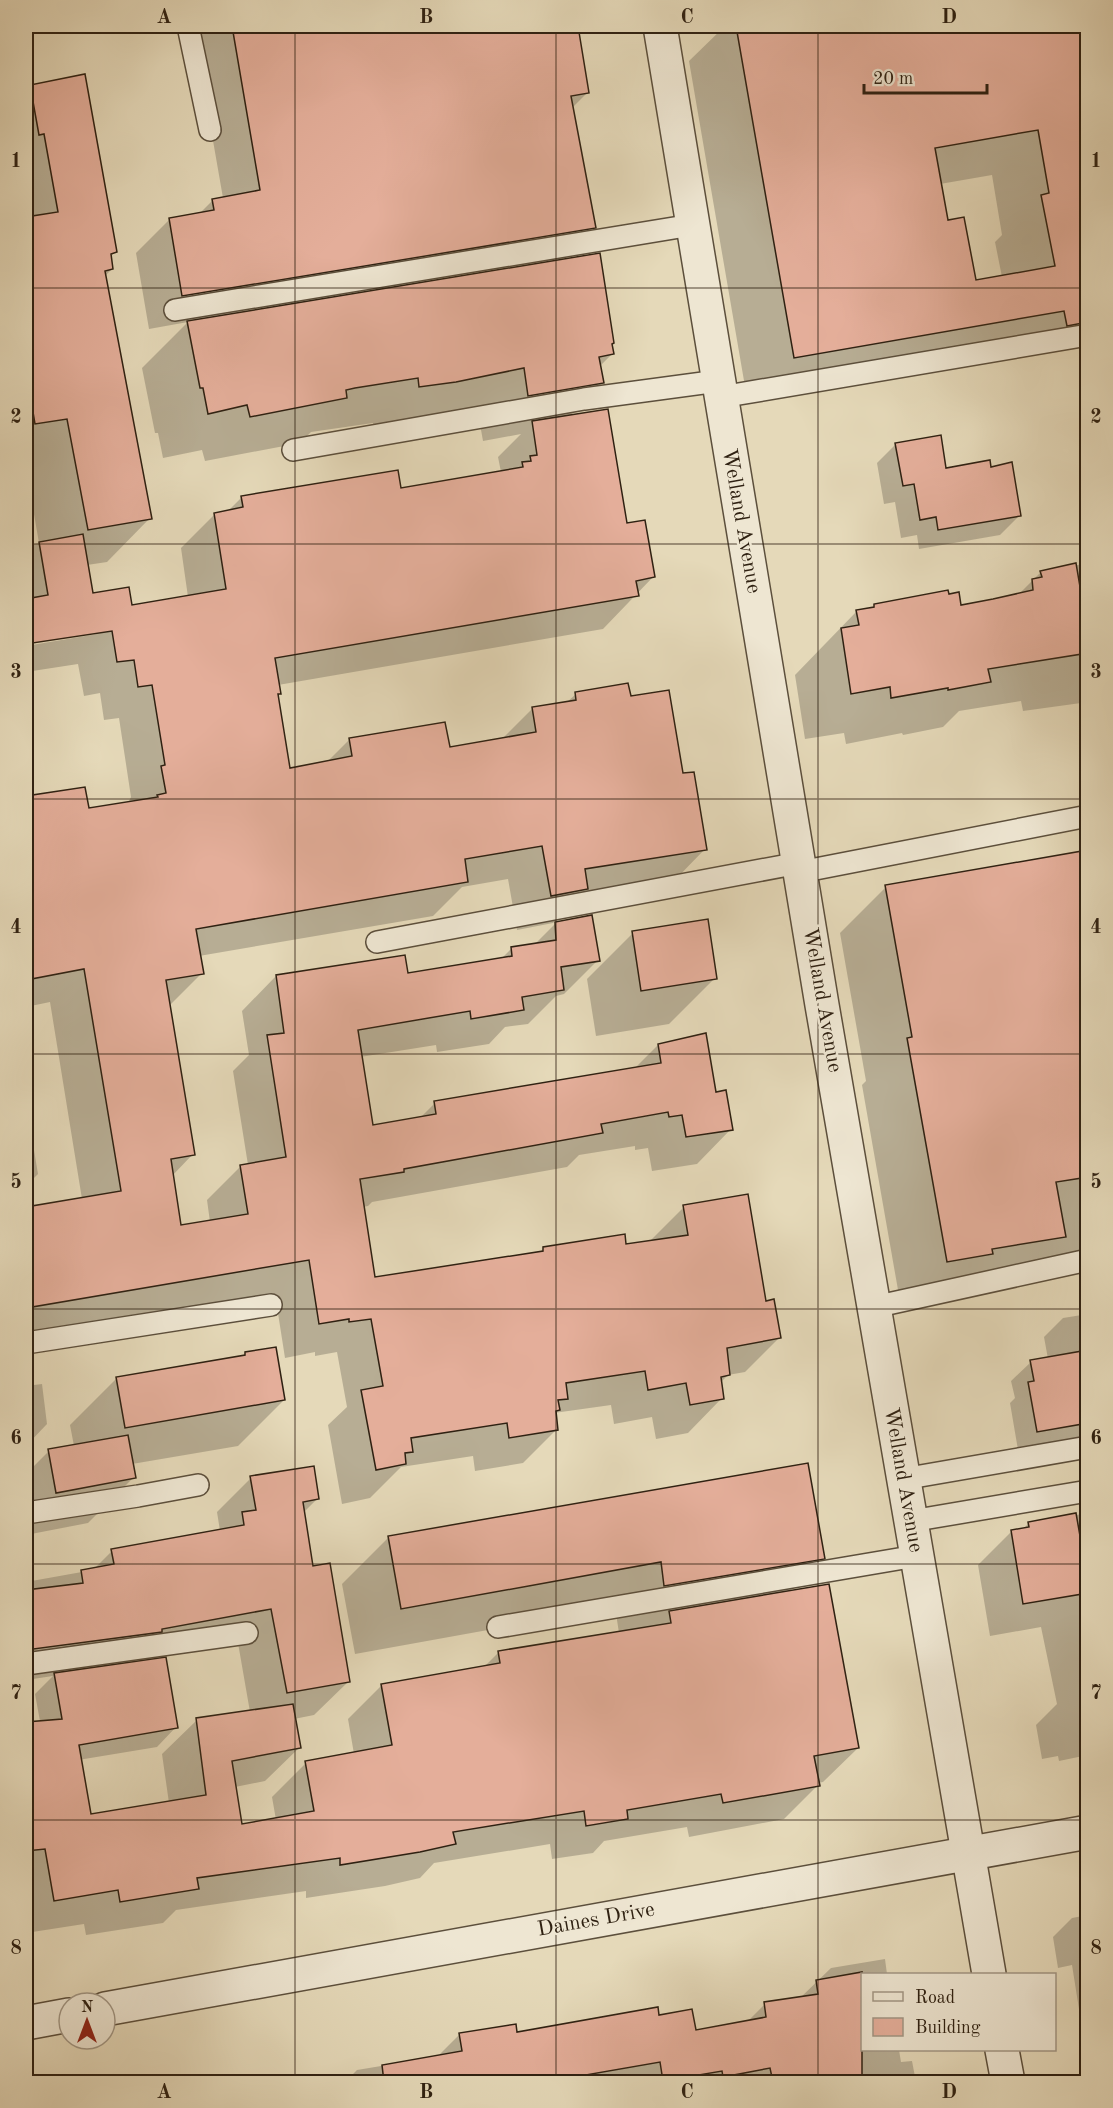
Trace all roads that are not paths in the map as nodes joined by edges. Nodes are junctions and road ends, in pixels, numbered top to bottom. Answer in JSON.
{"nodes":[{"id":1,"x":188,"y":26,"type":"edge"},
{"id":2,"x":660,"y":26,"type":"edge"},
{"id":3,"x":210,"y":130,"type":"dead end"},
{"id":4,"x":692,"y":225,"type":"junction"},
{"id":5,"x":175,"y":309,"type":"dead end"},
{"id":6,"x":1088,"y":335,"type":"edge"},
{"id":7,"x":719,"y":389,"type":"junction"},
{"id":8,"x":293,"y":450,"type":"dead end"},
{"id":9,"x":1088,"y":816,"type":"edge"},
{"id":10,"x":800,"y":868,"type":"junction"},
{"id":11,"x":377,"y":942,"type":"dead end"},
{"id":12,"x":1088,"y":1260,"type":"edge"},
{"id":13,"x":271,"y":1305,"type":"dead end"},
{"id":14,"x":874,"y":1306,"type":"junction"},
{"id":15,"x":26,"y":1343,"type":"edge"},
{"id":16,"x":1088,"y":1447,"type":"edge"},
{"id":17,"x":903,"y":1479,"type":"junction"},
{"id":18,"x":198,"y":1485,"type":"dead end"},
{"id":19,"x":1088,"y":1491,"type":"edge"},
{"id":20,"x":26,"y":1513,"type":"edge"},
{"id":21,"x":911,"y":1521,"type":"junction"},
{"id":22,"x":916,"y":1556,"type":"junction"},
{"id":23,"x":498,"y":1627,"type":"dead end"},
{"id":24,"x":247,"y":1634,"type":"dead end"},
{"id":25,"x":26,"y":1664,"type":"edge"},
{"id":26,"x":1088,"y":1832,"type":"edge"},
{"id":27,"x":967,"y":1853,"type":"junction"},
{"id":28,"x":989,"y":1973,"type":"edge"},
{"id":29,"x":117,"y":2006,"type":"edge"},
{"id":30,"x":57,"y":2017,"type":"edge"},
{"id":31,"x":26,"y":2023,"type":"edge"},
{"id":32,"x":1002,"y":2051,"type":"edge"},
{"id":33,"x":1008,"y":2082,"type":"edge"}],
"edges":[{"from":1,"to":3,"type":"lane"},
{"from":2,"to":4,"type":"street","name":"Welland Avenue"},
{"from":4,"to":5,"type":"lane"},
{"from":4,"to":7,"type":"street","name":"Welland Avenue"},
{"from":6,"to":7,"type":"lane"},
{"from":7,"to":8,"type":"lane"},
{"from":7,"to":10,"type":"street","name":"Welland Avenue"},
{"from":9,"to":10,"type":"lane"},
{"from":10,"to":11,"type":"lane"},
{"from":10,"to":14,"type":"street","name":"Welland Avenue"},
{"from":12,"to":14,"type":"lane"},
{"from":13,"to":15,"type":"lane"},
{"from":14,"to":17,"type":"street","name":"Welland Avenue"},
{"from":16,"to":17,"type":"lane"},
{"from":17,"to":21,"type":"street","name":"Welland Avenue"},
{"from":18,"to":20,"type":"lane"},
{"from":19,"to":21,"type":"lane"},
{"from":21,"to":22,"type":"street","name":"Welland Avenue"},
{"from":22,"to":23,"type":"lane"},
{"from":22,"to":27,"type":"street","name":"Welland Avenue"},
{"from":24,"to":25,"type":"lane"},
{"from":26,"to":27,"type":"street","name":"Daines Drive"},
{"from":27,"to":28,"type":"street","name":"Welland Avenue"},
{"from":27,"to":29,"type":"street","name":"Daines Drive"},
{"from":30,"to":31,"type":"street"},
{"from":32,"to":33,"type":"street"}]}
